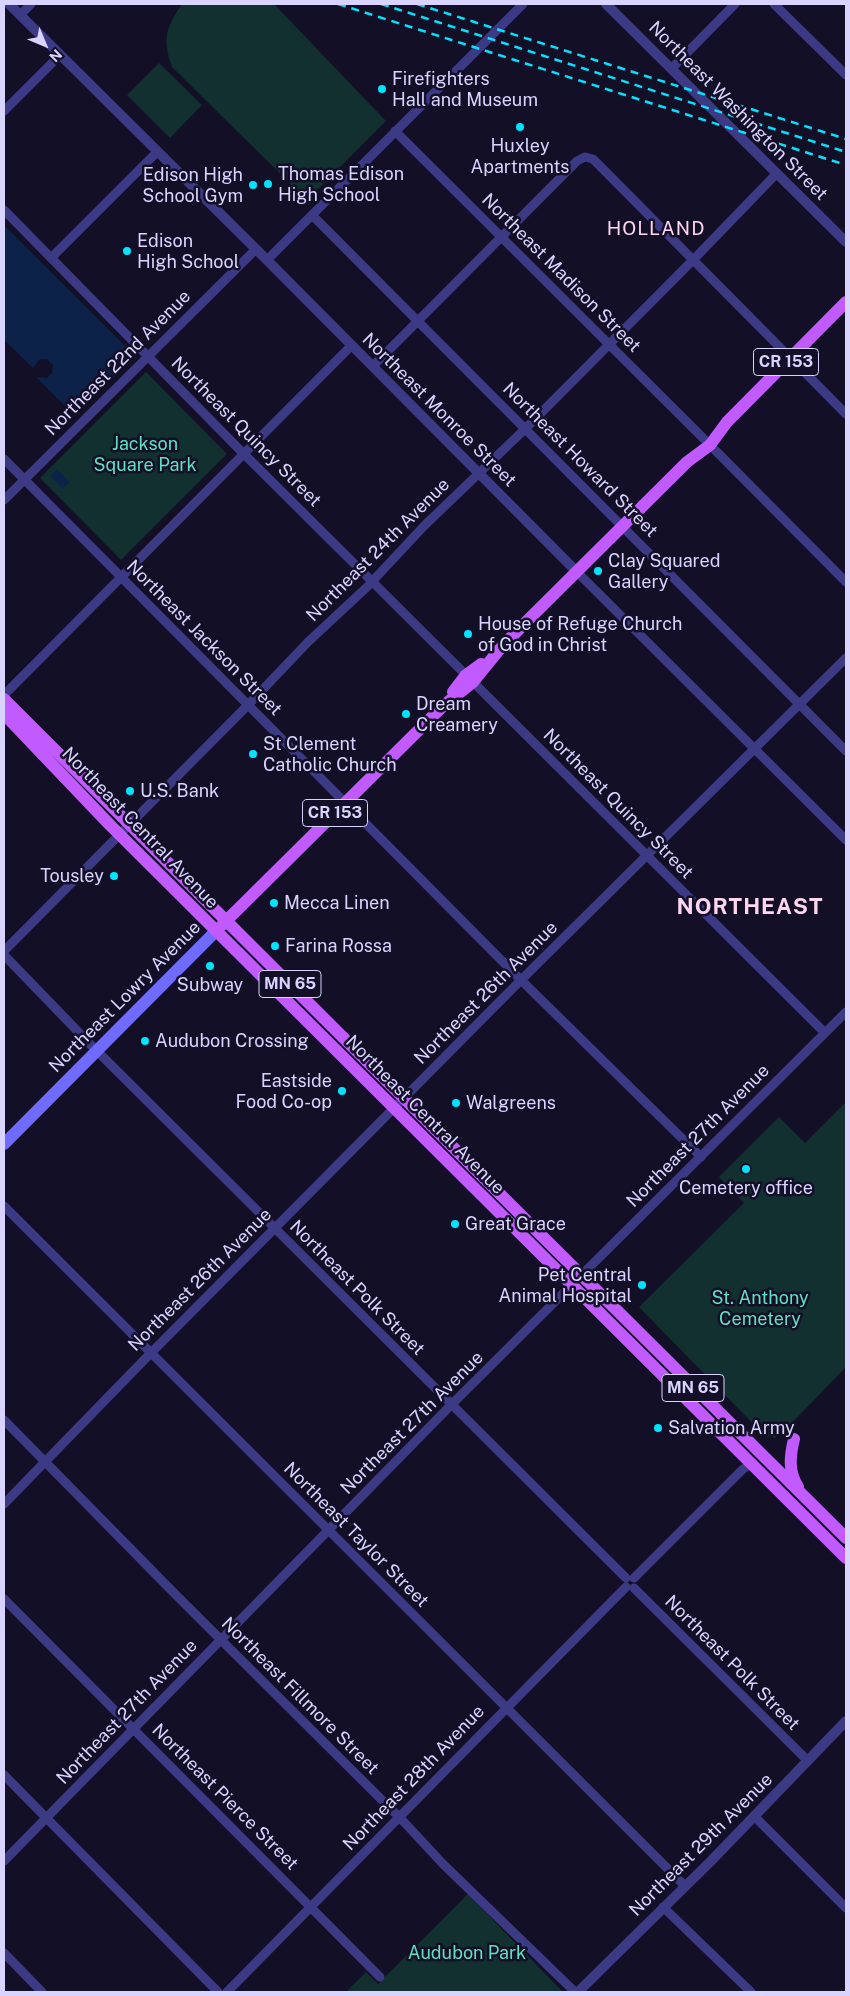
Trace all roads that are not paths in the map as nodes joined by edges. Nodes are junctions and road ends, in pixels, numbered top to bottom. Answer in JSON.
{"nodes":[{"id":1,"x":9,"y":4,"type":"edge"},
{"id":2,"x":31,"y":4,"type":"edge"},
{"id":3,"x":522,"y":4,"type":"edge"},
{"id":4,"x":606,"y":4,"type":"edge"},
{"id":5,"x":735,"y":4,"type":"edge"},
{"id":6,"x":774,"y":4,"type":"edge"},
{"id":7,"x":20,"y":15,"type":"junction"},
{"id":8,"x":60,"y":55,"type":"junction"},
{"id":9,"x":672,"y":68,"type":"junction"},
{"id":10,"x":846,"y":76,"type":"edge"},
{"id":11,"x":4,"y":111,"type":"edge"},
{"id":12,"x":395,"y":131,"type":"junction"},
{"id":13,"x":157,"y":152,"type":"junction"},
{"id":14,"x":777,"y":173,"type":"junction"},
{"id":15,"x":4,"y":210,"type":"edge"},
{"id":16,"x":312,"y":215,"type":"junction"},
{"id":17,"x":502,"y":237,"type":"junction"},
{"id":18,"x":846,"y":242,"type":"edge"},
{"id":19,"x":256,"y":248,"type":"junction"},
{"id":20,"x":51,"y":258,"type":"junction"},
{"id":21,"x":694,"y":259,"type":"junction"},
{"id":22,"x":267,"y":260,"type":"junction"},
{"id":23,"x":846,"y":302,"type":"edge"},
{"id":24,"x":418,"y":322,"type":"junction"},
{"id":25,"x":609,"y":344,"type":"junction"},
{"id":26,"x":352,"y":345,"type":"junction"},
{"id":27,"x":148,"y":356,"type":"junction"},
{"id":28,"x":790,"y":358,"type":"junction"},
{"id":29,"x":373,"y":366,"type":"junction"},
{"id":30,"x":846,"y":414,"type":"edge"},
{"id":31,"x":526,"y":428,"type":"junction"},
{"id":32,"x":707,"y":442,"type":"junction"},
{"id":33,"x":243,"y":454,"type":"junction"},
{"id":34,"x":4,"y":459,"type":"edge"},
{"id":35,"x":478,"y":472,"type":"junction"},
{"id":36,"x":24,"y":480,"type":"junction"},
{"id":37,"x":4,"y":500,"type":"edge"},
{"id":38,"x":622,"y":526,"type":"junction"},
{"id":39,"x":577,"y":572,"type":"junction"},
{"id":40,"x":121,"y":578,"type":"junction"},
{"id":41,"x":372,"y":582,"type":"junction"},
{"id":42,"x":846,"y":582,"type":"edge"},
{"id":43,"x":846,"y":658,"type":"edge"},
{"id":44,"x":469,"y":679,"type":"junction"},
{"id":45,"x":4,"y":695,"type":"edge"},
{"id":46,"x":4,"y":699,"type":"edge"},
{"id":47,"x":800,"y":704,"type":"junction"},
{"id":48,"x":248,"y":705,"type":"junction"},
{"id":49,"x":4,"y":714,"type":"edge"},
{"id":50,"x":755,"y":748,"type":"junction"},
{"id":51,"x":846,"y":751,"type":"edge"},
{"id":52,"x":345,"y":803,"type":"junction"},
{"id":53,"x":128,"y":825,"type":"junction"},
{"id":54,"x":119,"y":834,"type":"junction"},
{"id":55,"x":846,"y":840,"type":"edge"},
{"id":56,"x":647,"y":856,"type":"junction"},
{"id":57,"x":227,"y":920,"type":"junction"},
{"id":58,"x":216,"y":931,"type":"junction"},
{"id":59,"x":4,"y":951,"type":"edge"},
{"id":60,"x":4,"y":956,"type":"edge"},
{"id":61,"x":521,"y":980,"type":"junction"},
{"id":62,"x":846,"y":1012,"type":"edge"},
{"id":63,"x":825,"y":1033,"type":"junction"},
{"id":64,"x":97,"y":1051,"type":"junction"},
{"id":65,"x":404,"y":1098,"type":"junction"},
{"id":66,"x":394,"y":1108,"type":"junction"},
{"id":67,"x":4,"y":1144,"type":"edge"},
{"id":68,"x":701,"y":1157,"type":"junction"},
{"id":69,"x":4,"y":1206,"type":"edge"},
{"id":70,"x":274,"y":1228,"type":"junction"},
{"id":71,"x":582,"y":1275,"type":"junction"},
{"id":72,"x":571,"y":1285,"type":"junction"},
{"id":73,"x":150,"y":1353,"type":"junction"},
{"id":74,"x":451,"y":1405,"type":"junction"},
{"id":75,"x":4,"y":1420,"type":"edge"},
{"id":76,"x":794,"y":1439,"type":"dead end"},
{"id":77,"x":45,"y":1462,"type":"junction"},
{"id":78,"x":750,"y":1464,"type":"junction"},
{"id":79,"x":4,"y":1504,"type":"edge"},
{"id":80,"x":813,"y":1504,"type":"junction"},
{"id":81,"x":328,"y":1531,"type":"junction"},
{"id":82,"x":846,"y":1538,"type":"edge"},
{"id":83,"x":846,"y":1558,"type":"edge"},
{"id":84,"x":630,"y":1583,"type":"junction"},
{"id":85,"x":4,"y":1599,"type":"edge"},
{"id":86,"x":221,"y":1639,"type":"junction"},
{"id":87,"x":506,"y":1707,"type":"junction"},
{"id":88,"x":845,"y":1725,"type":"edge"},
{"id":89,"x":134,"y":1728,"type":"junction"},
{"id":90,"x":808,"y":1761,"type":"junction"},
{"id":91,"x":4,"y":1775,"type":"edge"},
{"id":92,"x":398,"y":1816,"type":"junction"},
{"id":93,"x":754,"y":1816,"type":"junction"},
{"id":94,"x":46,"y":1818,"type":"junction"},
{"id":95,"x":4,"y":1861,"type":"edge"},
{"id":96,"x":685,"y":1886,"type":"junction"},
{"id":97,"x":312,"y":1906,"type":"junction"},
{"id":98,"x":662,"y":1907,"type":"junction"},
{"id":99,"x":846,"y":1908,"type":"edge"},
{"id":100,"x":4,"y":1952,"type":"edge"},
{"id":101,"x":380,"y":1977,"type":"dead end"},
{"id":102,"x":42,"y":1992,"type":"edge"},
{"id":103,"x":218,"y":1992,"type":"edge"},
{"id":104,"x":227,"y":1992,"type":"edge"},
{"id":105,"x":577,"y":1992,"type":"edge"},
{"id":106,"x":750,"y":1992,"type":"edge"}],
"edges":[{"from":1,"to":7,"type":"street","name":"Northeast Monroe Street"},
{"from":2,"to":7,"type":"street"},
{"from":3,"to":12,"type":"street"},
{"from":4,"to":9,"type":"street","name":"Northeast Washington Street"},
{"from":5,"to":9,"type":"street"},
{"from":6,"to":10,"type":"street"},
{"from":7,"to":8,"type":"street","name":"Northeast Monroe Street"},
{"from":8,"to":11,"type":"street"},
{"from":8,"to":13,"type":"street","name":"Northeast Monroe Street"},
{"from":9,"to":14,"type":"street","name":"Northeast Washington Street"},
{"from":12,"to":16,"type":"street"},
{"from":12,"to":17,"type":"street","name":"Northeast Madison Street"},
{"from":13,"to":19,"type":"street","name":"Northeast Monroe Street"},
{"from":13,"to":20,"type":"street"},
{"from":14,"to":18,"type":"street","name":"Northeast Washington Street"},
{"from":14,"to":21,"type":"street","name":"Northeast 24th Avenue"},
{"from":15,"to":20,"type":"street","name":"Northeast Quincy Street"},
{"from":16,"to":22,"type":"street"},
{"from":16,"to":24,"type":"street","name":"Northeast Howard Street"},
{"from":17,"to":21,"type":"street"},
{"from":17,"to":24,"type":"street"},
{"from":17,"to":25,"type":"street","name":"Northeast Madison Street"},
{"from":19,"to":22,"type":"street","name":"Northeast Monroe Street"},
{"from":19,"to":27,"type":"street","name":"Northeast 22nd Avenue"},
{"from":20,"to":27,"type":"street","name":"Northeast Quincy Street"},
{"from":21,"to":25,"type":"street","name":"Northeast 24th Avenue"},
{"from":21,"to":28,"type":"street"},
{"from":22,"to":26,"type":"street","name":"Northeast Monroe Street"},
{"from":23,"to":28,"type":"main road","name":"Northeast Lowry Avenue","number":"CR 153"},
{"from":24,"to":29,"type":"street"},
{"from":24,"to":31,"type":"street","name":"Northeast Howard Street"},
{"from":25,"to":31,"type":"street","name":"Northeast 24th Avenue"},
{"from":25,"to":32,"type":"street","name":"Northeast Madison Street"},
{"from":26,"to":29,"type":"street","name":"Northeast Monroe Street"},
{"from":26,"to":33,"type":"street"},
{"from":27,"to":33,"type":"street","name":"Northeast Quincy Street"},
{"from":27,"to":36,"type":"street","name":"Northeast 22nd Avenue"},
{"from":28,"to":30,"type":"street"},
{"from":28,"to":32,"type":"main road","name":"Northeast Lowry Avenue","number":"CR 153"},
{"from":29,"to":35,"type":"street","name":"Northeast Monroe Street"},
{"from":31,"to":35,"type":"street","name":"Northeast 24th Avenue"},
{"from":31,"to":38,"type":"street","name":"Northeast Howard Street"},
{"from":32,"to":38,"type":"main road","name":"Northeast Lowry Avenue","number":"CR 153"},
{"from":32,"to":42,"type":"street","name":"Northeast Madison Street"},
{"from":33,"to":40,"type":"street"},
{"from":33,"to":41,"type":"street","name":"Northeast Quincy Street"},
{"from":34,"to":36,"type":"street","name":"Northeast Jackson Street"},
{"from":35,"to":39,"type":"street","name":"Northeast Monroe Street"},
{"from":35,"to":41,"type":"street","name":"Northeast 24th Avenue"},
{"from":36,"to":37,"type":"street","name":"Northeast 22nd Avenue"},
{"from":36,"to":40,"type":"street","name":"Northeast Jackson Street"},
{"from":38,"to":39,"type":"main road","name":"Northeast Lowry Avenue","number":"CR 153"},
{"from":38,"to":47,"type":"street","name":"Northeast Howard Street"},
{"from":39,"to":44,"type":"main road","name":"Northeast Lowry Avenue","number":"CR 153"},
{"from":39,"to":50,"type":"street","name":"Northeast Monroe Street"},
{"from":40,"to":45,"type":"street"},
{"from":40,"to":48,"type":"street","name":"Northeast Jackson Street"},
{"from":41,"to":44,"type":"street","name":"Northeast Quincy Street"},
{"from":41,"to":48,"type":"street","name":"Northeast 24th Avenue"},
{"from":43,"to":47,"type":"street","name":"Northeast 26th Avenue"},
{"from":44,"to":52,"type":"main road","name":"Northeast Lowry Avenue","number":"CR 153"},
{"from":44,"to":56,"type":"street","name":"Northeast Quincy Street"},
{"from":46,"to":53,"type":"main road","name":"Northeast Central Avenue","number":"MN 65"},
{"from":47,"to":50,"type":"street","name":"Northeast 26th Avenue"},
{"from":47,"to":51,"type":"street","name":"Northeast Howard Street"},
{"from":48,"to":52,"type":"street","name":"Northeast Jackson Street"},
{"from":48,"to":53,"type":"street","name":"Northeast 24th Avenue"},
{"from":49,"to":54,"type":"main road","name":"Northeast Central Avenue","number":"MN 65"},
{"from":50,"to":55,"type":"street","name":"Northeast Monroe Street"},
{"from":50,"to":56,"type":"street","name":"Northeast 26th Avenue"},
{"from":52,"to":57,"type":"main road","name":"Northeast Lowry Avenue","number":"CR 153"},
{"from":52,"to":61,"type":"street","name":"Northeast Jackson Street"},
{"from":53,"to":54,"type":"street","name":"Northeast 24th Avenue"},
{"from":53,"to":57,"type":"main road","name":"Northeast Central Avenue","number":"MN 65"},
{"from":54,"to":58,"type":"main road","name":"Northeast Central Avenue","number":"MN 65"},
{"from":54,"to":59,"type":"street","name":"Northeast 24th Avenue"},
{"from":56,"to":61,"type":"street","name":"Northeast 26th Avenue"},
{"from":56,"to":63,"type":"street","name":"Northeast Quincy Street"},
{"from":57,"to":58,"type":"main road","name":"Northeast Lowry Avenue","number":"CR 153"},
{"from":57,"to":65,"type":"main road","name":"Northeast Central Avenue","number":"MN 65"},
{"from":58,"to":64,"type":"main road","name":"Northeast Lowry Avenue","number":"CR 153"},
{"from":58,"to":66,"type":"main road","name":"Northeast Central Avenue","number":"MN 65"},
{"from":60,"to":64,"type":"street","name":"Northeast Polk Street"},
{"from":61,"to":65,"type":"street","name":"Northeast 26th Avenue"},
{"from":61,"to":68,"type":"street","name":"Northeast Jackson Street"},
{"from":62,"to":63,"type":"street","name":"Northeast 27th Avenue"},
{"from":63,"to":68,"type":"street","name":"Northeast 27th Avenue"},
{"from":64,"to":67,"type":"main road","name":"Northeast Lowry Avenue","number":"CR 153"},
{"from":64,"to":70,"type":"street","name":"Northeast Polk Street"},
{"from":65,"to":66,"type":"street","name":"Northeast 26th Avenue"},
{"from":65,"to":71,"type":"main road","name":"Northeast Central Avenue","number":"MN 65"},
{"from":66,"to":70,"type":"street","name":"Northeast 26th Avenue"},
{"from":66,"to":72,"type":"main road","name":"Northeast Central Avenue","number":"MN 65"},
{"from":68,"to":71,"type":"street","name":"Northeast 27th Avenue"},
{"from":69,"to":73,"type":"street","name":"Northeast Taylor Street"},
{"from":70,"to":73,"type":"street","name":"Northeast 26th Avenue"},
{"from":70,"to":74,"type":"street","name":"Northeast Polk Street"},
{"from":71,"to":72,"type":"street","name":"Northeast 27th Avenue"},
{"from":71,"to":80,"type":"main road","name":"Northeast Central Avenue","number":"MN 65"},
{"from":72,"to":74,"type":"street","name":"Northeast 27th Avenue"},
{"from":72,"to":78,"type":"main road","name":"Northeast Central Avenue","number":"MN 65"},
{"from":73,"to":77,"type":"street","name":"Northeast 26th Avenue"},
{"from":73,"to":81,"type":"street","name":"Northeast Taylor Street"},
{"from":74,"to":81,"type":"street","name":"Northeast 27th Avenue"},
{"from":74,"to":84,"type":"street","name":"Northeast Polk Street"},
{"from":75,"to":77,"type":"street","name":"Northeast Fillmore Street"},
{"from":76,"to":80,"type":"main road"},
{"from":77,"to":79,"type":"street","name":"Northeast 26th Avenue"},
{"from":77,"to":86,"type":"street","name":"Northeast Fillmore Street"},
{"from":78,"to":83,"type":"main road","name":"Northeast Central Avenue","number":"MN 65"},
{"from":78,"to":84,"type":"street","name":"Northeast 28th Avenue"},
{"from":80,"to":82,"type":"main road","name":"Northeast Central Avenue","number":"MN 65"},
{"from":81,"to":86,"type":"street","name":"Northeast 27th Avenue"},
{"from":81,"to":87,"type":"street","name":"Northeast Taylor Street"},
{"from":84,"to":87,"type":"street","name":"Northeast 28th Avenue"},
{"from":84,"to":90,"type":"street","name":"Northeast Polk Street"},
{"from":85,"to":89,"type":"street","name":"Northeast Pierce Street"},
{"from":86,"to":89,"type":"street","name":"Northeast 27th Avenue"},
{"from":86,"to":92,"type":"street","name":"Northeast Fillmore Street"},
{"from":87,"to":92,"type":"street","name":"Northeast 28th Avenue"},
{"from":87,"to":96,"type":"street","name":"Northeast Taylor Street"},
{"from":88,"to":90,"type":"street","name":"Northeast 29th Avenue"},
{"from":89,"to":94,"type":"street","name":"Northeast 27th Avenue"},
{"from":89,"to":97,"type":"street","name":"Northeast Pierce Street"},
{"from":90,"to":93,"type":"street","name":"Northeast 29th Avenue"},
{"from":91,"to":94,"type":"street"},
{"from":92,"to":97,"type":"street","name":"Northeast 28th Avenue"},
{"from":92,"to":105,"type":"street","name":"Northeast Fillmore Street"},
{"from":93,"to":96,"type":"street","name":"Northeast 29th Avenue"},
{"from":93,"to":99,"type":"street"},
{"from":94,"to":95,"type":"street","name":"Northeast 27th Avenue"},
{"from":94,"to":103,"type":"street"},
{"from":96,"to":98,"type":"street","name":"Northeast 29th Avenue"},
{"from":97,"to":101,"type":"street","name":"Northeast Pierce Street"},
{"from":97,"to":104,"type":"street","name":"Northeast 28th Avenue"},
{"from":98,"to":105,"type":"street","name":"Northeast 29th Avenue"},
{"from":98,"to":106,"type":"street"},
{"from":100,"to":102,"type":"street"}]}
